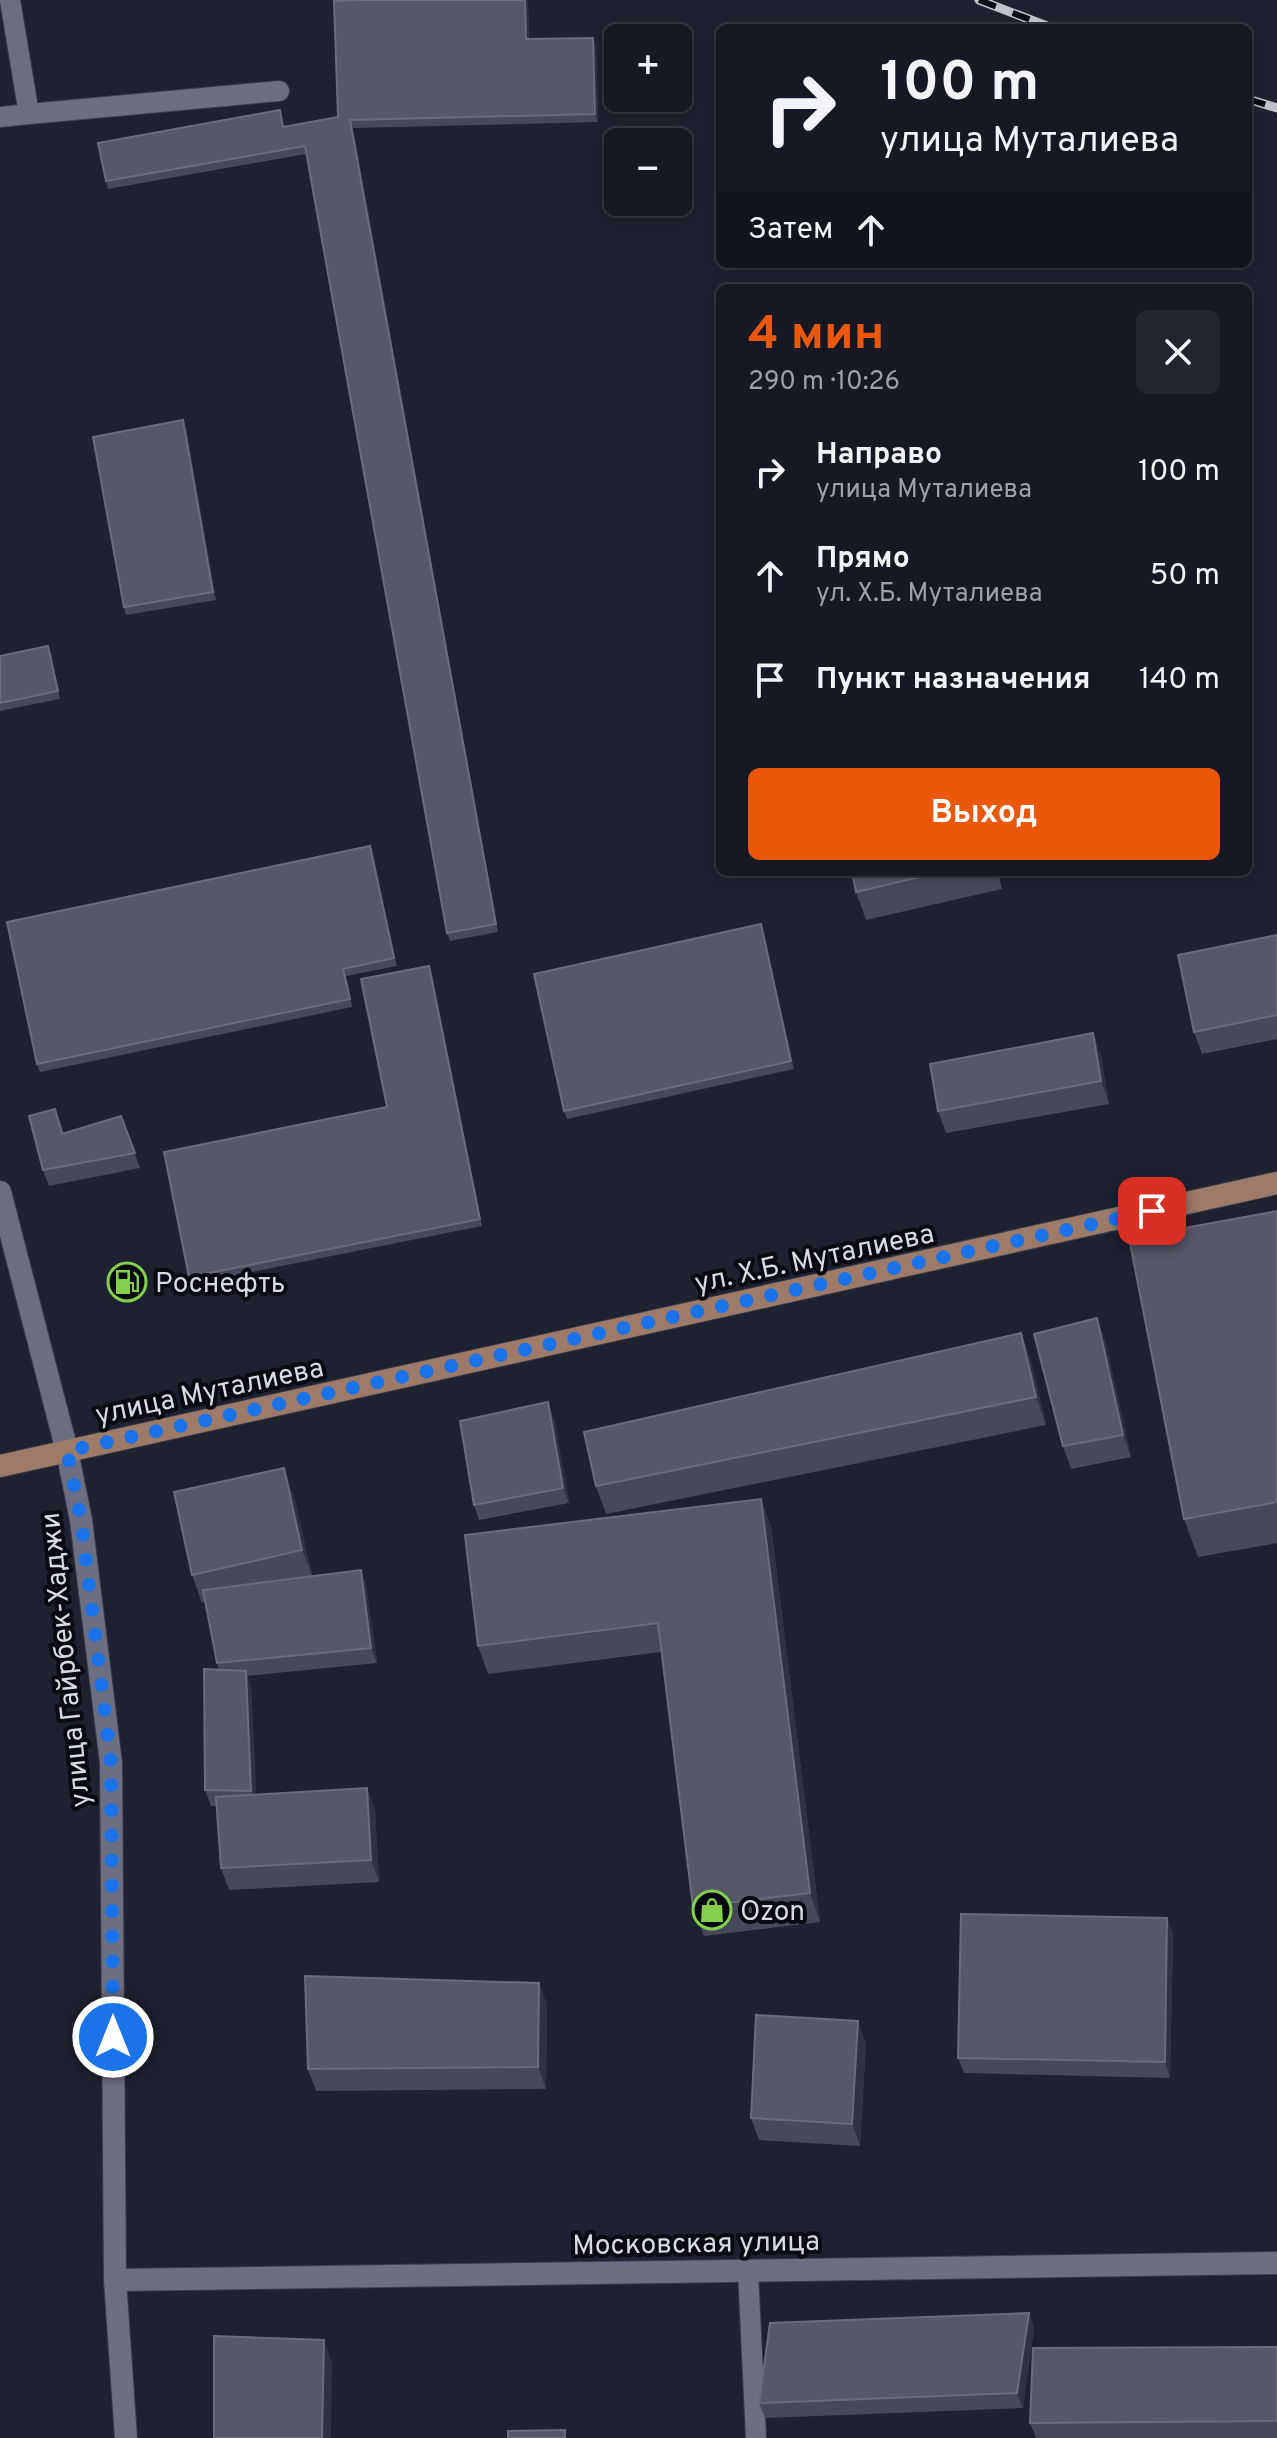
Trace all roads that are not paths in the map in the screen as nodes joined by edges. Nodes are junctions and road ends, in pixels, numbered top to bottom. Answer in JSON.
{"nodes":[{"id":1,"x":10,"y":0,"type":"edge"},
{"id":2,"x":279,"y":91,"type":"dead end"},
{"id":3,"x":29,"y":114,"type":"junction"},
{"id":4,"x":0,"y":117,"type":"edge"},
{"id":5,"x":1277,"y":1183,"type":"edge"},
{"id":6,"x":0,"y":1192,"type":"edge"},
{"id":7,"x":363,"y":1386,"type":"joint"},
{"id":8,"x":67,"y":1451,"type":"junction"},
{"id":9,"x":0,"y":1466,"type":"edge"},
{"id":10,"x":1277,"y":2263,"type":"edge"},
{"id":11,"x":748,"y":2271,"type":"junction"},
{"id":12,"x":115,"y":2280,"type":"junction"},
{"id":13,"x":126,"y":2438,"type":"edge"},
{"id":14,"x":756,"y":2438,"type":"edge"}],
"edges":[{"from":1,"to":3,"type":"lane"},
{"from":2,"to":3,"type":"lane"},
{"from":3,"to":4,"type":"lane"},
{"from":5,"to":7,"type":"main road","name":"ул. Х.Б. Муталиева"},
{"from":6,"to":8,"type":"street","name":"улица Гайрбек-Хаджи"},
{"from":7,"to":8,"type":"main road","name":"улица Муталиева"},
{"from":8,"to":9,"type":"main road"},
{"from":8,"to":12,"type":"street","name":"улица Гайрбек-Хаджи"},
{"from":10,"to":11,"type":"street","name":"Московская улица"},
{"from":11,"to":12,"type":"street","name":"Московская улица"},
{"from":11,"to":14,"type":"lane"},
{"from":12,"to":13,"type":"street","name":"улица Гайрбек-Хаджи"}]}
